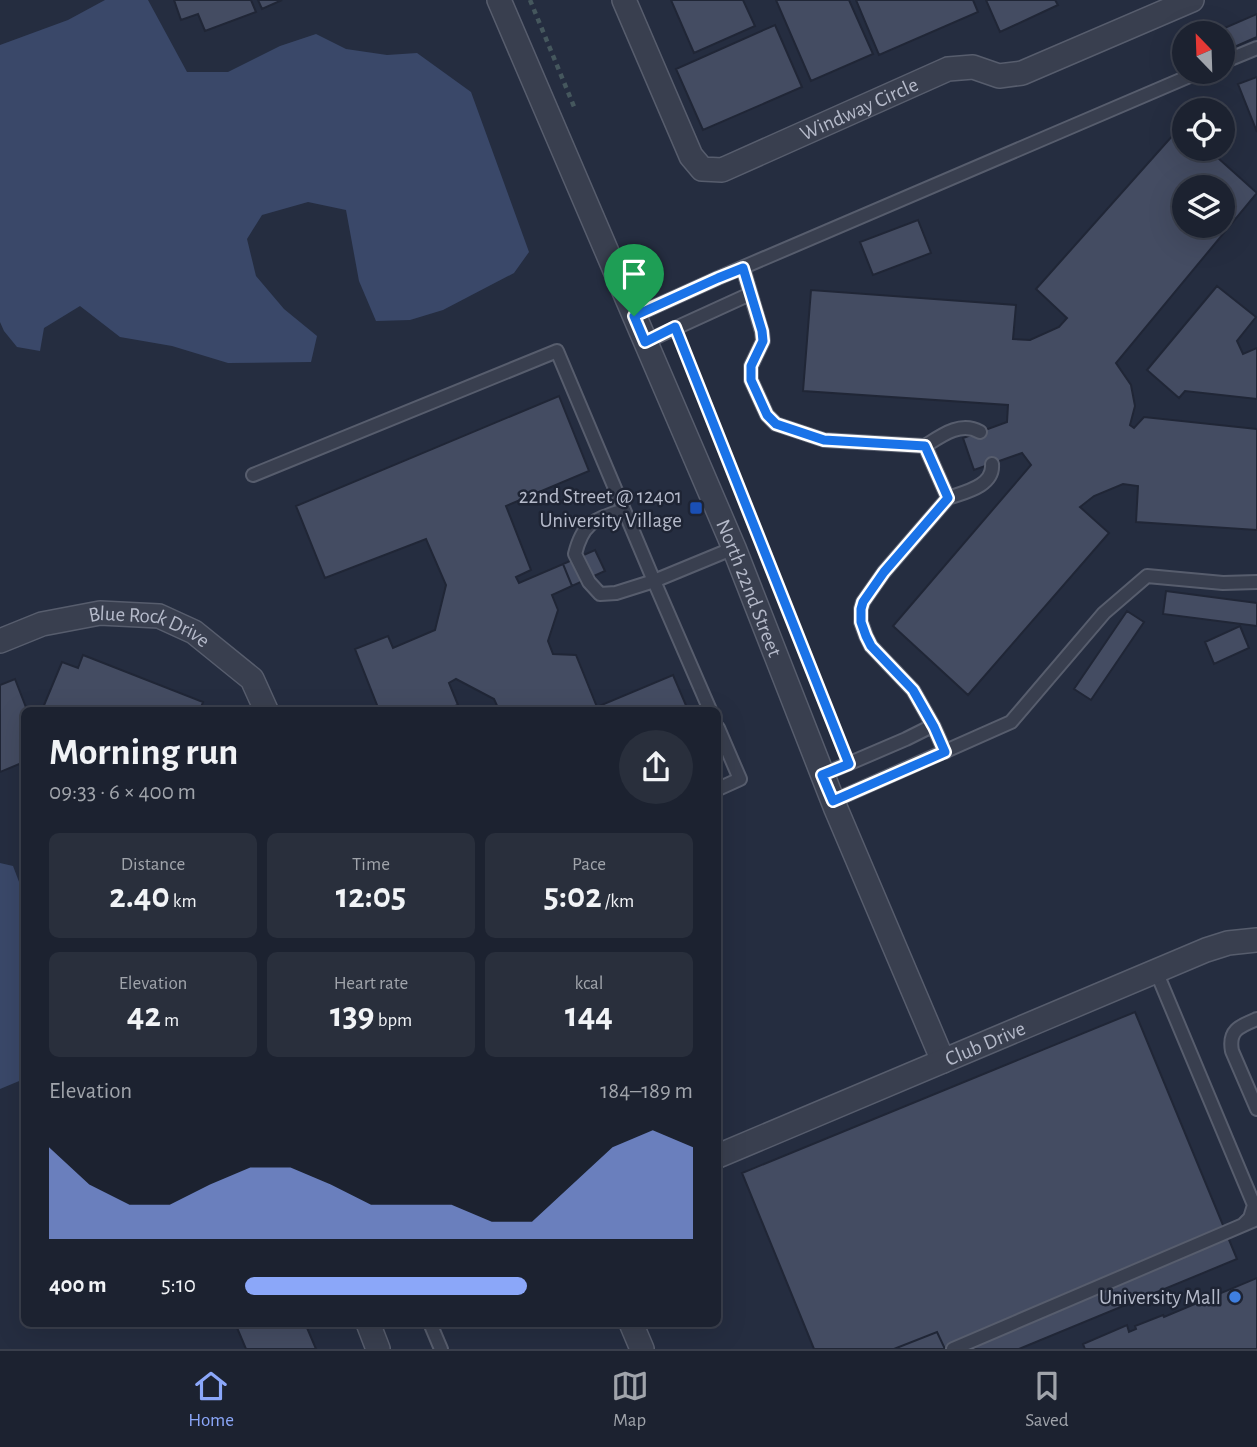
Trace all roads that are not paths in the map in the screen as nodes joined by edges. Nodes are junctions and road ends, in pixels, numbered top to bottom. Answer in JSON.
{"nodes":[{"id":1,"x":499,"y":0,"type":"edge"},
{"id":2,"x":624,"y":0,"type":"edge"},
{"id":3,"x":1192,"y":0,"type":"edge"},
{"id":4,"x":1257,"y":48,"type":"edge"},
{"id":5,"x":1236,"y":57,"type":"edge"},
{"id":6,"x":1172,"y":84,"type":"edge"},
{"id":7,"x":743,"y":268,"type":"junction"},
{"id":8,"x":750,"y":294,"type":"junction"},
{"id":9,"x":634,"y":316,"type":"junction"},
{"id":10,"x":645,"y":342,"type":"junction"},
{"id":11,"x":980,"y":432,"type":"dead end"},
{"id":12,"x":925,"y":446,"type":"junction"},
{"id":13,"x":992,"y":464,"type":"dead end"},
{"id":14,"x":253,"y":475,"type":"dead end"},
{"id":15,"x":948,"y":498,"type":"junction"},
{"id":16,"x":624,"y":510,"type":"junction"},
{"id":17,"x":734,"y":548,"type":"junction"},
{"id":18,"x":653,"y":581,"type":"junction"},
{"id":19,"x":1257,"y":582,"type":"edge"},
{"id":20,"x":0,"y":641,"type":"edge"},
{"id":21,"x":265,"y":707,"type":"edge"},
{"id":22,"x":709,"y":707,"type":"edge"},
{"id":23,"x":932,"y":726,"type":"junction"},
{"id":24,"x":721,"y":735,"type":"edge"},
{"id":25,"x":945,"y":752,"type":"junction"},
{"id":26,"x":822,"y":775,"type":"junction"},
{"id":27,"x":721,"y":788,"type":"edge"},
{"id":28,"x":833,"y":801,"type":"junction"},
{"id":29,"x":1257,"y":940,"type":"edge"},
{"id":30,"x":1156,"y":971,"type":"junction"},
{"id":31,"x":1257,"y":1019,"type":"edge"},
{"id":32,"x":943,"y":1061,"type":"junction"},
{"id":33,"x":1257,"y":1109,"type":"edge"},
{"id":34,"x":721,"y":1155,"type":"edge"},
{"id":35,"x":1257,"y":1219,"type":"edge"},
{"id":36,"x":1228,"y":1237,"type":"dead end"},
{"id":37,"x":370,"y":1327,"type":"edge"},
{"id":38,"x":432,"y":1327,"type":"edge"},
{"id":39,"x":633,"y":1327,"type":"edge"},
{"id":40,"x":378,"y":1349,"type":"edge"},
{"id":41,"x":441,"y":1349,"type":"edge"},
{"id":42,"x":642,"y":1349,"type":"edge"},
{"id":43,"x":953,"y":1349,"type":"edge"}],
"edges":[{"from":1,"to":9,"type":"street","name":"North 22nd Street"},
{"from":2,"to":3,"type":"street","name":"Windway Circle"},
{"from":4,"to":5,"type":"lane"},
{"from":6,"to":7,"type":"lane"},
{"from":7,"to":8,"type":"lane"},
{"from":7,"to":9,"type":"lane"},
{"from":8,"to":10,"type":"lane"},
{"from":8,"to":12,"type":"lane"},
{"from":9,"to":10,"type":"street","name":"North 22nd Street"},
{"from":10,"to":17,"type":"street","name":"North 22nd Street"},
{"from":11,"to":12,"type":"lane"},
{"from":12,"to":15,"type":"lane"},
{"from":13,"to":15,"type":"lane"},
{"from":14,"to":16,"type":"lane"},
{"from":15,"to":23,"type":"lane"},
{"from":16,"to":18,"type":"lane"},
{"from":16,"to":18,"type":"lane"},
{"from":17,"to":18,"type":"lane"},
{"from":17,"to":26,"type":"street","name":"North 22nd Street"},
{"from":18,"to":22,"type":"lane"},
{"from":19,"to":25,"type":"lane"},
{"from":20,"to":21,"type":"street","name":"Blue Rock Drive"},
{"from":23,"to":25,"type":"lane"},
{"from":23,"to":26,"type":"lane"},
{"from":24,"to":27,"type":"lane"},
{"from":25,"to":28,"type":"lane"},
{"from":26,"to":28,"type":"street","name":"North 22nd Street"},
{"from":28,"to":32,"type":"street","name":"North 22nd Street"},
{"from":29,"to":30,"type":"street","name":"Club Drive"},
{"from":30,"to":32,"type":"street","name":"Club Drive"},
{"from":30,"to":36,"type":"lane"},
{"from":31,"to":33,"type":"lane"},
{"from":32,"to":34,"type":"street","name":"Club Drive"},
{"from":35,"to":43,"type":"lane"},
{"from":37,"to":40,"type":"street"},
{"from":38,"to":41,"type":"lane"},
{"from":39,"to":42,"type":"street"}]}
